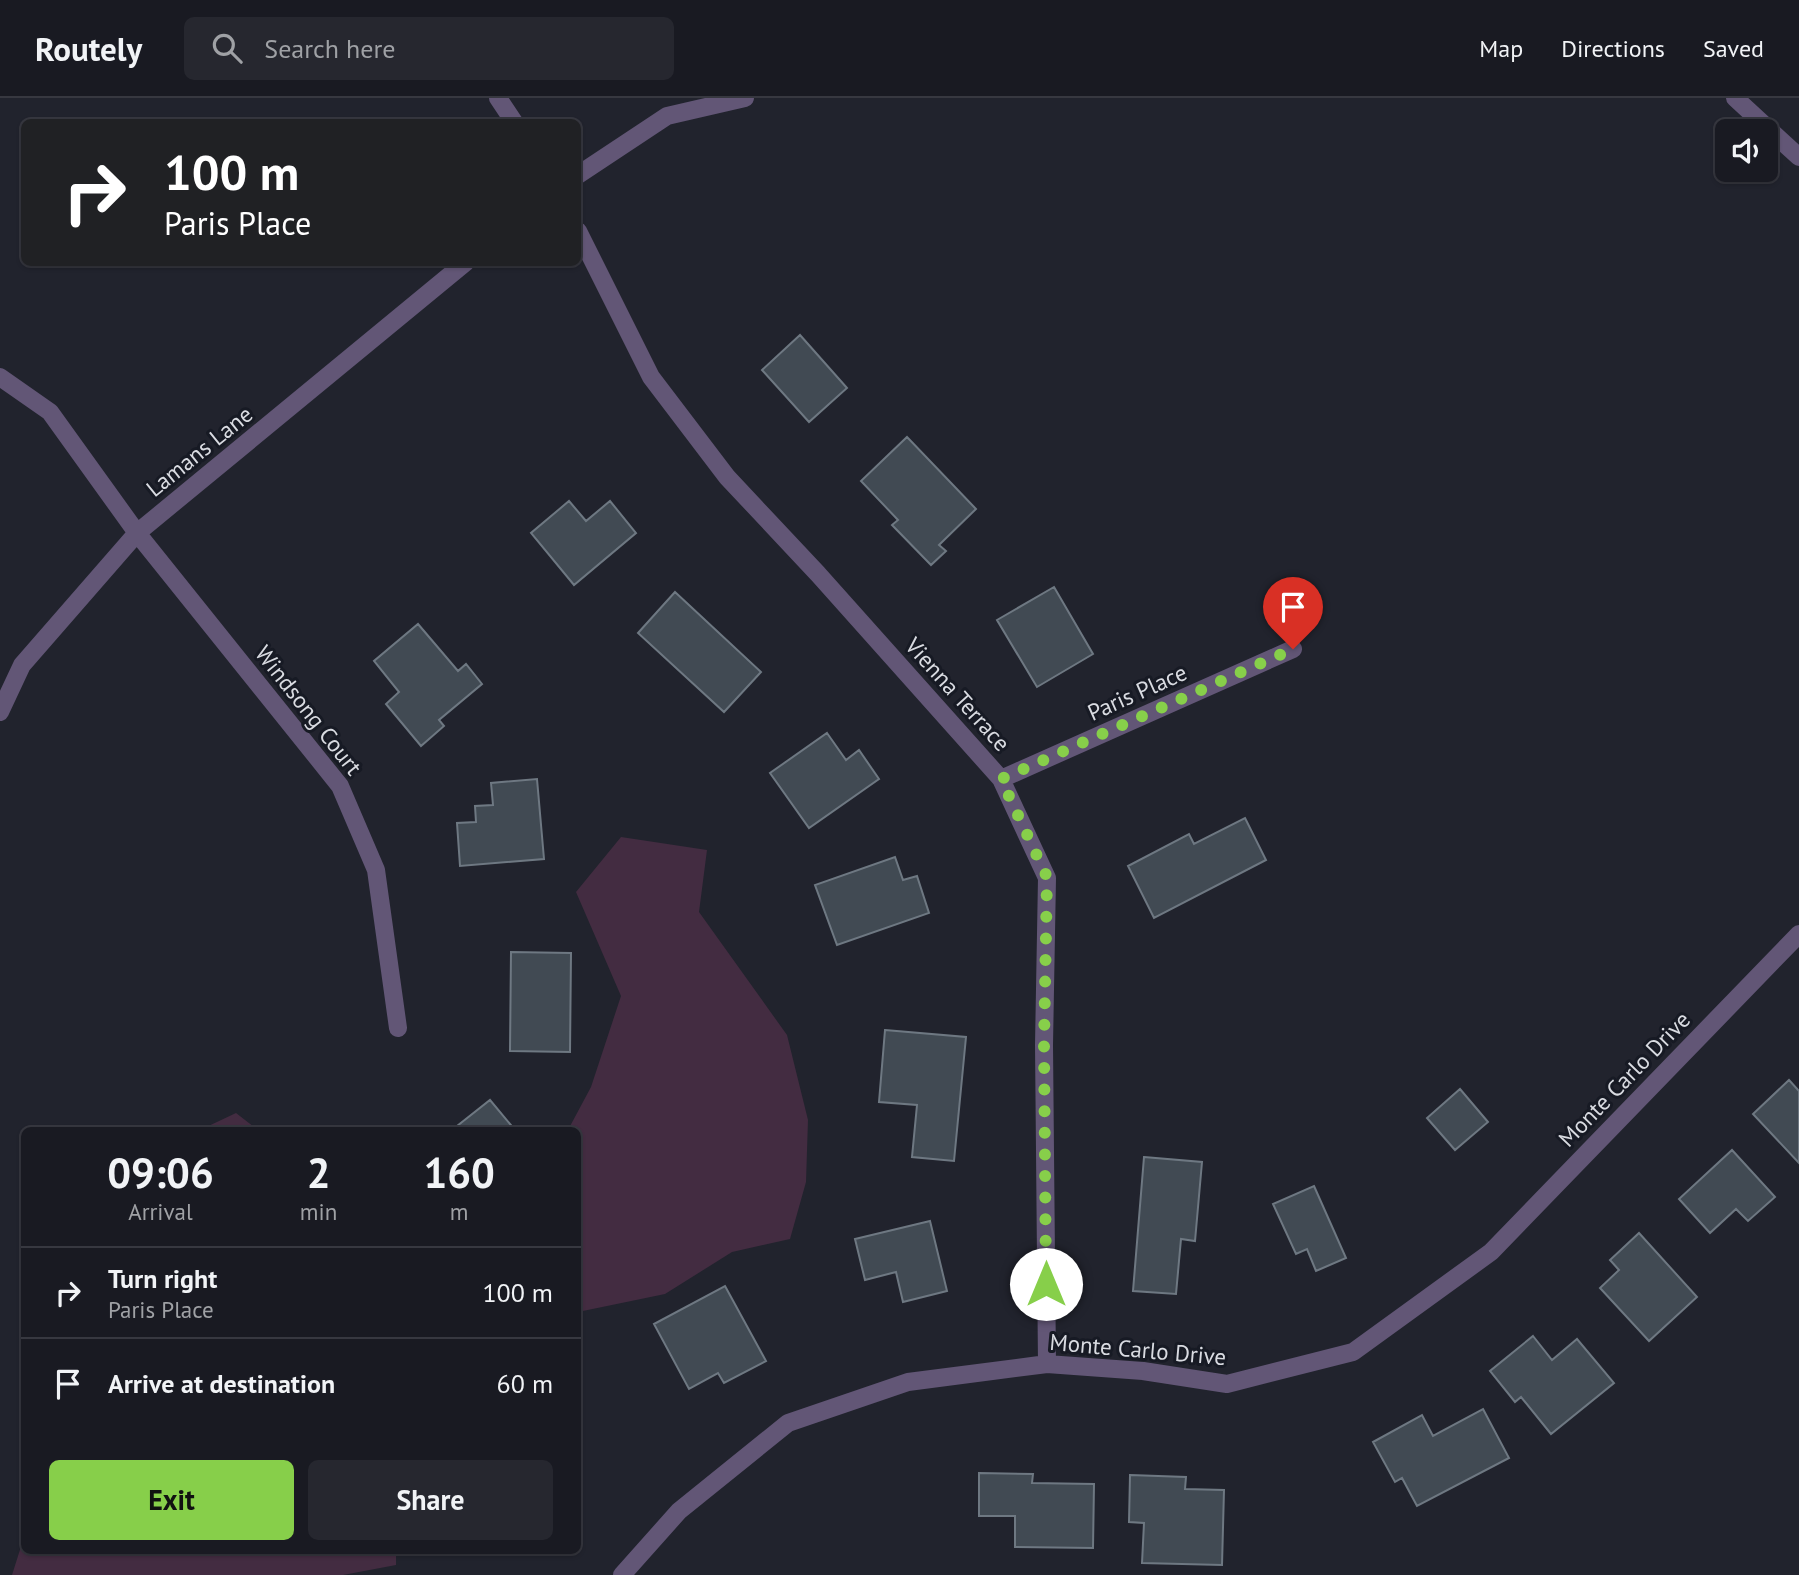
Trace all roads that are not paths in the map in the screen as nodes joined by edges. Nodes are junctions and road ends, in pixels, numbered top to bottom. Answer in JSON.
{"nodes":[{"id":1,"x":498,"y":98,"type":"edge"},
{"id":2,"x":745,"y":98,"type":"edge"},
{"id":3,"x":1735,"y":98,"type":"edge"},
{"id":4,"x":512,"y":119,"type":"edge"},
{"id":5,"x":1799,"y":157,"type":"edge"},
{"id":6,"x":581,"y":173,"type":"edge"},
{"id":7,"x":581,"y":237,"type":"edge"},
{"id":8,"x":461,"y":266,"type":"edge"},
{"id":9,"x":0,"y":377,"type":"edge"},
{"id":10,"x":137,"y":533,"type":"junction"},
{"id":11,"x":1293,"y":649,"type":"dead end"},
{"id":12,"x":0,"y":712,"type":"edge"},
{"id":13,"x":1001,"y":779,"type":"junction"},
{"id":14,"x":1799,"y":934,"type":"edge"},
{"id":15,"x":398,"y":1028,"type":"dead end"},
{"id":16,"x":1047,"y":1364,"type":"junction"},
{"id":17,"x":622,"y":1575,"type":"edge"}],
"edges":[{"from":1,"to":4,"type":"street"},
{"from":2,"to":6,"type":"street"},
{"from":3,"to":5,"type":"street"},
{"from":7,"to":13,"type":"street","name":"Vienna Terrace"},
{"from":8,"to":10,"type":"street","name":"Lamans Lane"},
{"from":9,"to":10,"type":"street","name":"Windsong Court"},
{"from":10,"to":12,"type":"street","name":"Lamans Lane"},
{"from":10,"to":15,"type":"street","name":"Windsong Court"},
{"from":11,"to":13,"type":"street","name":"Paris Place"},
{"from":13,"to":16,"type":"street","name":"Vienna Terrace"},
{"from":14,"to":16,"type":"street","name":"Monte Carlo Drive"},
{"from":16,"to":17,"type":"street","name":"Monte Carlo Drive"}]}
